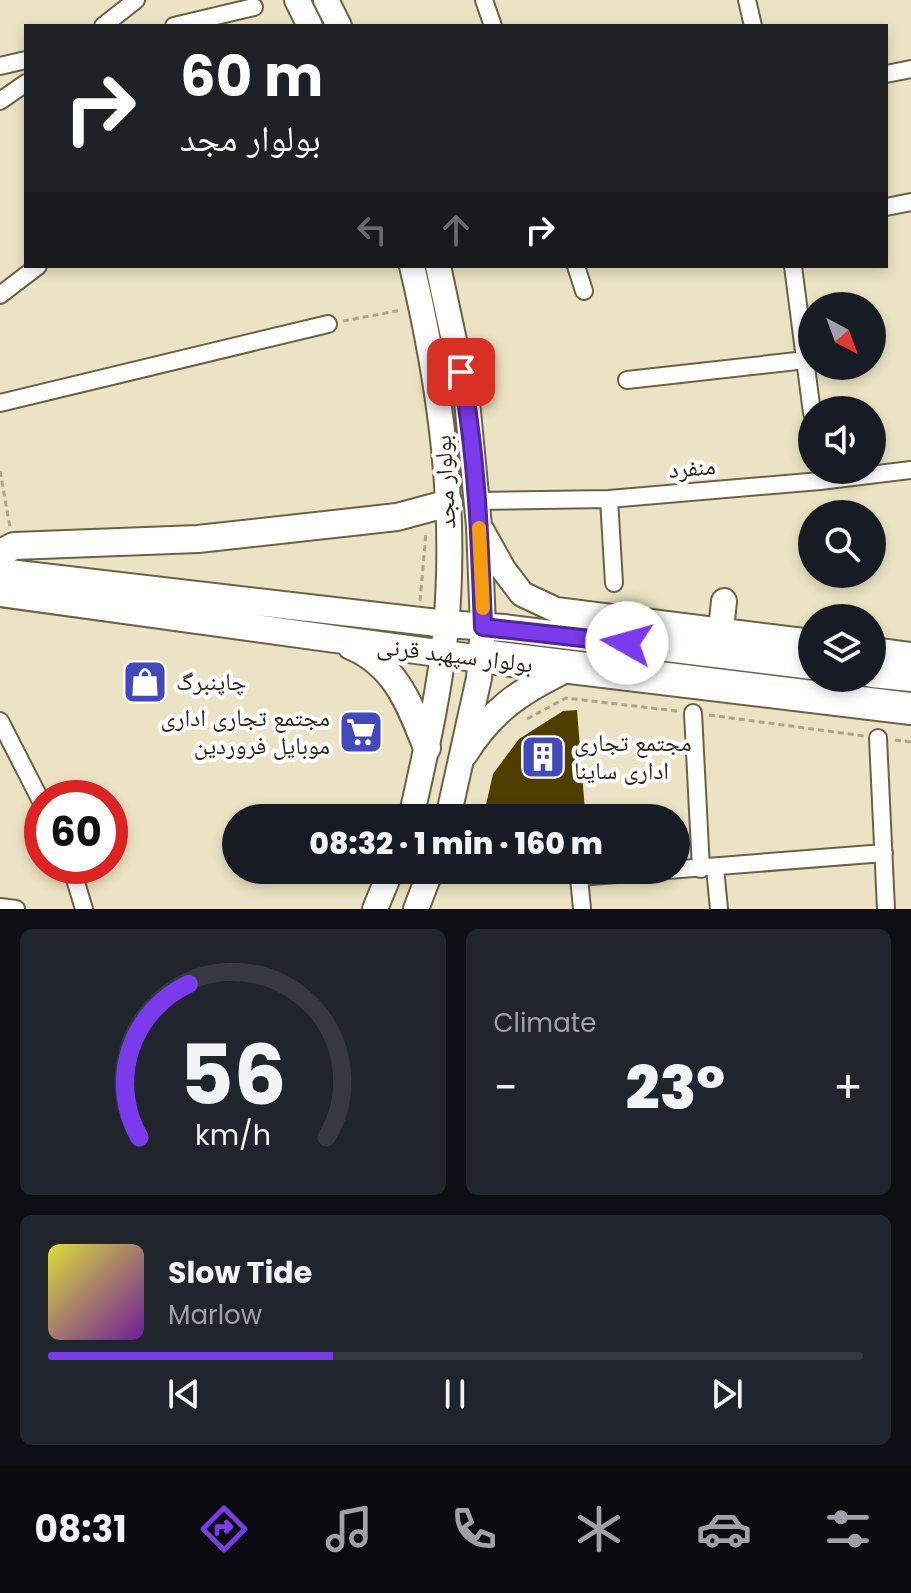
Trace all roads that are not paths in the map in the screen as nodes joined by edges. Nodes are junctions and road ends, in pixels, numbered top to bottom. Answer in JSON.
{"nodes":[{"id":1,"x":136,"y":0,"type":"edge"},
{"id":2,"x":297,"y":0,"type":"edge"},
{"id":3,"x":326,"y":0,"type":"edge"},
{"id":4,"x":484,"y":0,"type":"edge"},
{"id":5,"x":747,"y":0,"type":"edge"},
{"id":6,"x":254,"y":7,"type":"dead end"},
{"id":7,"x":106,"y":24,"type":"edge"},
{"id":8,"x":182,"y":24,"type":"edge"},
{"id":9,"x":309,"y":24,"type":"edge"},
{"id":10,"x":338,"y":24,"type":"edge"},
{"id":11,"x":492,"y":24,"type":"edge"},
{"id":12,"x":753,"y":24,"type":"edge"},
{"id":13,"x":24,"y":60,"type":"edge"},
{"id":14,"x":0,"y":66,"type":"edge"},
{"id":15,"x":911,"y":69,"type":"edge"},
{"id":16,"x":888,"y":74,"type":"edge"},
{"id":17,"x":24,"y":84,"type":"edge"},
{"id":18,"x":0,"y":101,"type":"edge"},
{"id":19,"x":911,"y":202,"type":"edge"},
{"id":20,"x":888,"y":207,"type":"edge"},
{"id":21,"x":35,"y":268,"type":"edge"},
{"id":22,"x":412,"y":268,"type":"edge"},
{"id":23,"x":438,"y":268,"type":"edge"},
{"id":24,"x":577,"y":268,"type":"edge"},
{"id":25,"x":793,"y":268,"type":"edge"},
{"id":26,"x":584,"y":291,"type":"dead end"},
{"id":27,"x":0,"y":295,"type":"edge"},
{"id":28,"x":798,"y":302,"type":"edge"},
{"id":29,"x":328,"y":324,"type":"road end"},
{"id":30,"x":798,"y":361,"type":"edge"},
{"id":31,"x":627,"y":380,"type":"dead end"},
{"id":32,"x":0,"y":403,"type":"edge"},
{"id":33,"x":911,"y":470,"type":"edge"},
{"id":34,"x":886,"y":472,"type":"edge"},
{"id":35,"x":798,"y":478,"type":"edge"},
{"id":36,"x":609,"y":499,"type":"junction"},
{"id":37,"x":476,"y":501,"type":"junction"},
{"id":38,"x":438,"y":506,"type":"junction"},
{"id":39,"x":479,"y":526,"type":"junction"},
{"id":40,"x":7,"y":550,"type":"edge"},
{"id":41,"x":0,"y":572,"type":"edge"},
{"id":42,"x":614,"y":583,"type":"dead end"},
{"id":43,"x":0,"y":593,"type":"edge"},
{"id":44,"x":724,"y":601,"type":"dead end"},
{"id":45,"x":446,"y":624,"type":"junction"},
{"id":46,"x":721,"y":630,"type":"junction"},
{"id":47,"x":336,"y":640,"type":"junction"},
{"id":48,"x":798,"y":640,"type":"edge"},
{"id":49,"x":482,"y":643,"type":"junction"},
{"id":50,"x":443,"y":654,"type":"junction"},
{"id":51,"x":911,"y":655,"type":"edge"},
{"id":52,"x":886,"y":660,"type":"edge"},
{"id":53,"x":798,"y":665,"type":"edge"},
{"id":54,"x":886,"y":667,"type":"edge"},
{"id":55,"x":566,"y":669,"type":"junction"},
{"id":56,"x":911,"y":678,"type":"edge"},
{"id":57,"x":911,"y":697,"type":"edge"},
{"id":58,"x":911,"y":711,"type":"edge"},
{"id":59,"x":693,"y":713,"type":"road end"},
{"id":60,"x":0,"y":721,"type":"edge"},
{"id":61,"x":878,"y":738,"type":"road end"},
{"id":62,"x":427,"y":748,"type":"junction"},
{"id":63,"x":464,"y":754,"type":"junction"},
{"id":64,"x":30,"y":780,"type":"edge"},
{"id":65,"x":414,"y":804,"type":"edge"},
{"id":66,"x":452,"y":804,"type":"edge"},
{"id":67,"x":884,"y":853,"type":"junction"},
{"id":68,"x":708,"y":868,"type":"junction"},
{"id":69,"x":76,"y":884,"type":"edge"},
{"id":70,"x":385,"y":884,"type":"edge"},
{"id":71,"x":426,"y":884,"type":"edge"},
{"id":72,"x":0,"y":907,"type":"edge"},
{"id":73,"x":16,"y":909,"type":"edge"},
{"id":74,"x":84,"y":909,"type":"edge"},
{"id":75,"x":375,"y":909,"type":"edge"},
{"id":76,"x":416,"y":909,"type":"edge"},
{"id":77,"x":582,"y":909,"type":"edge"},
{"id":78,"x":719,"y":909,"type":"edge"},
{"id":79,"x":886,"y":909,"type":"edge"}],
"edges":[{"from":1,"to":7,"type":"street"},
{"from":2,"to":9,"type":"main road"},
{"from":3,"to":10,"type":"main road"},
{"from":4,"to":11,"type":"street"},
{"from":5,"to":12,"type":"street"},
{"from":6,"to":8,"type":"street"},
{"from":13,"to":14,"type":"street"},
{"from":15,"to":16,"type":"street"},
{"from":17,"to":18,"type":"street"},
{"from":19,"to":20,"type":"street"},
{"from":21,"to":27,"type":"street"},
{"from":22,"to":38,"type":"main road","name":"بولوار مجد"},
{"from":23,"to":37,"type":"main road","name":"بولوار مجد"},
{"from":24,"to":26,"type":"street"},
{"from":25,"to":28,"type":"street"},
{"from":29,"to":32,"type":"street"},
{"from":30,"to":31,"type":"street"},
{"from":33,"to":34,"type":"street","name":"منفرد"},
{"from":35,"to":36,"type":"street","name":"منفرد"},
{"from":36,"to":37,"type":"street","name":"منفرد"},
{"from":36,"to":42,"type":"street"},
{"from":37,"to":39,"type":"main road","name":"بولوار مجد"},
{"from":38,"to":40,"type":"main road"},
{"from":38,"to":45,"type":"main road","name":"بولوار مجد"},
{"from":39,"to":46,"type":"main road"},
{"from":39,"to":49,"type":"main road","name":"بولوار مجد"},
{"from":41,"to":45,"type":"main road","name":"بولوار سپهبد قرنی"},
{"from":43,"to":47,"type":"main road","name":"بولوار سپهبد قرنی"},
{"from":44,"to":46,"type":"main road"},
{"from":45,"to":49,"type":"main road","name":"بولوار سپهبد قرنی"},
{"from":45,"to":50,"type":"main road","name":"بولوار مجد"},
{"from":46,"to":48,"type":"main road"},
{"from":47,"to":50,"type":"main road","name":"بولوار سپهبد قرنی"},
{"from":47,"to":62,"type":"main road"},
{"from":49,"to":50,"type":"main road","name":"بولوار سپهبد قرنی"},
{"from":49,"to":53,"type":"main road","name":"بولوار سپهبد قرنی"},
{"from":49,"to":55,"type":"main road","name":"بولوار سپهبد قرنی"},
{"from":49,"to":57,"type":"lane"},
{"from":49,"to":63,"type":"main road","name":"بولوار مجد"},
{"from":50,"to":62,"type":"main road","name":"بولوار مجد"},
{"from":51,"to":52,"type":"main road"},
{"from":54,"to":56,"type":"main road"},
{"from":55,"to":58,"type":"main road","name":"بولوار سپهبد قرنی"},
{"from":55,"to":63,"type":"main road"},
{"from":59,"to":68,"type":"street"},
{"from":60,"to":64,"type":"street"},
{"from":61,"to":67,"type":"street"},
{"from":62,"to":65,"type":"main road","name":"بولوار مجد"},
{"from":63,"to":66,"type":"main road","name":"بولوار مجد"},
{"from":67,"to":68,"type":"street"},
{"from":67,"to":79,"type":"street"},
{"from":68,"to":77,"type":"street"},
{"from":68,"to":78,"type":"street"},
{"from":69,"to":74,"type":"street"},
{"from":70,"to":75,"type":"main road"},
{"from":71,"to":76,"type":"main road"},
{"from":72,"to":73,"type":"street"}]}
